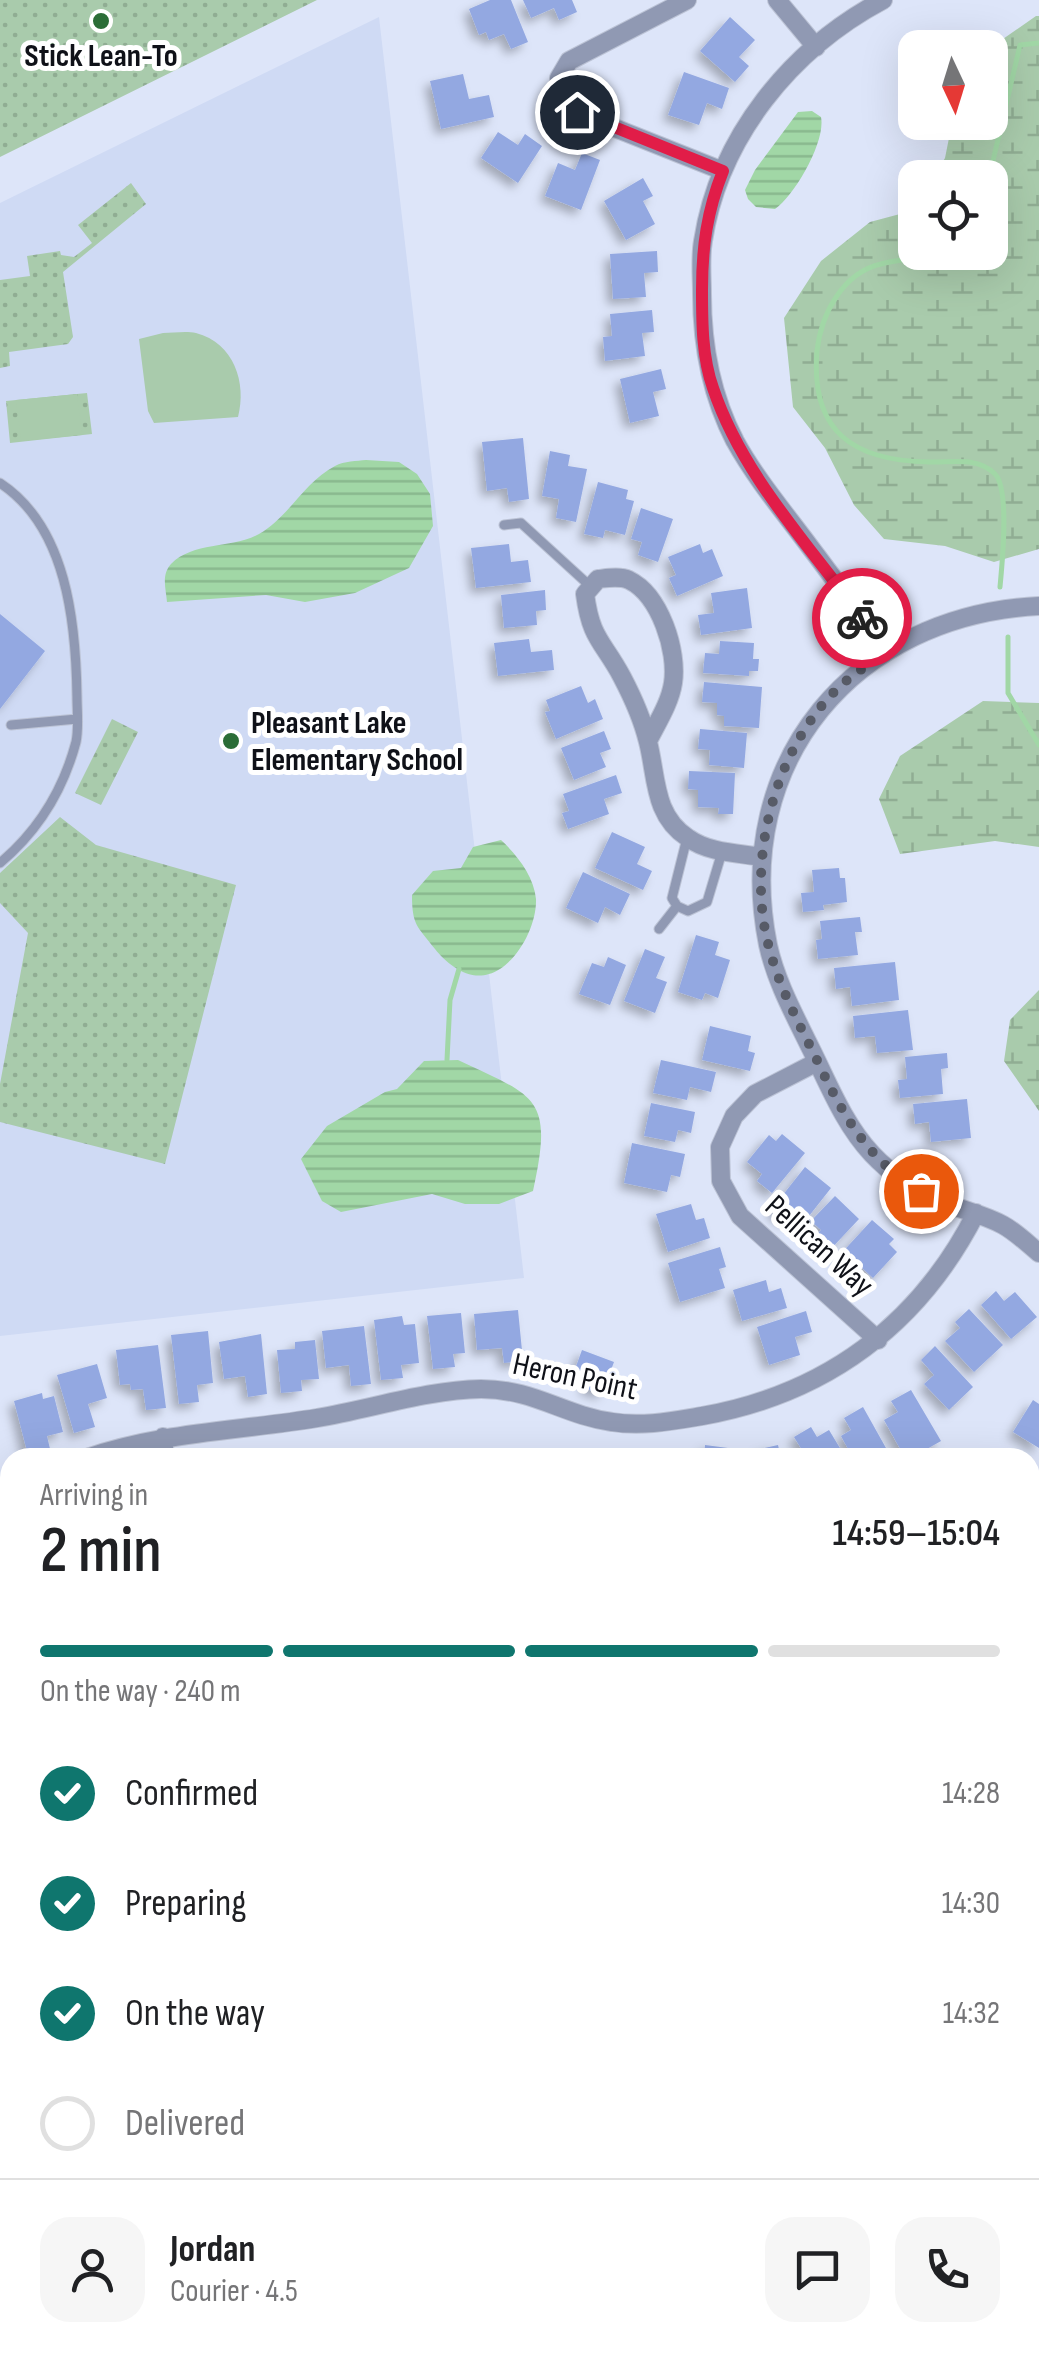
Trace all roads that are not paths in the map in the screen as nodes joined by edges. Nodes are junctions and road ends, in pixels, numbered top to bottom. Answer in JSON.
{"nodes":[{"id":1,"x":687,"y":0,"type":"edge"},
{"id":2,"x":777,"y":0,"type":"edge"},
{"id":3,"x":883,"y":0,"type":"edge"},
{"id":4,"x":816,"y":46,"type":"junction"},
{"id":5,"x":723,"y":171,"type":"junction"},
{"id":6,"x":0,"y":483,"type":"edge"},
{"id":7,"x":504,"y":525,"type":"dead end"},
{"id":8,"x":590,"y":586,"type":"junction"},
{"id":9,"x":1039,"y":606,"type":"edge"},
{"id":10,"x":886,"y":651,"type":"junction"},
{"id":11,"x":77,"y":719,"type":"junction"},
{"id":12,"x":10,"y":725,"type":"dead end"},
{"id":13,"x":648,"y":741,"type":"junction"},
{"id":14,"x":686,"y":838,"type":"junction"},
{"id":15,"x":722,"y":851,"type":"junction"},
{"id":16,"x":762,"y":856,"type":"junction"},
{"id":17,"x":0,"y":863,"type":"edge"},
{"id":18,"x":677,"y":906,"type":"junction"},
{"id":19,"x":659,"y":929,"type":"dead end"},
{"id":20,"x":818,"y":1062,"type":"junction"},
{"id":21,"x":976,"y":1213,"type":"junction"},
{"id":22,"x":1039,"y":1253,"type":"edge"},
{"id":23,"x":878,"y":1340,"type":"junction"},
{"id":24,"x":162,"y":1437,"type":"junction"},
{"id":25,"x":123,"y":1448,"type":"edge"},
{"id":26,"x":164,"y":1448,"type":"edge"}],
"edges":[{"from":1,"to":5,"type":"street"},
{"from":2,"to":4,"type":"street"},
{"from":3,"to":4,"type":"street"},
{"from":4,"to":5,"type":"street"},
{"from":5,"to":10,"type":"street"},
{"from":6,"to":11,"type":"lane"},
{"from":7,"to":8,"type":"lane"},
{"from":8,"to":13,"type":"street"},
{"from":8,"to":13,"type":"street"},
{"from":9,"to":10,"type":"street"},
{"from":10,"to":16,"type":"street"},
{"from":11,"to":12,"type":"lane"},
{"from":11,"to":17,"type":"lane"},
{"from":13,"to":14,"type":"street"},
{"from":14,"to":15,"type":"street"},
{"from":14,"to":18,"type":"lane"},
{"from":15,"to":16,"type":"street"},
{"from":15,"to":18,"type":"lane"},
{"from":16,"to":20,"type":"street"},
{"from":18,"to":19,"type":"lane"},
{"from":20,"to":21,"type":"street"},
{"from":20,"to":23,"type":"street","name":"Pellican Way"},
{"from":21,"to":22,"type":"street"},
{"from":21,"to":23,"type":"street","name":"Heron Point"},
{"from":23,"to":24,"type":"street","name":"Heron Point"},
{"from":24,"to":25,"type":"street","name":"Heron Point"},
{"from":24,"to":26,"type":"street"}]}
